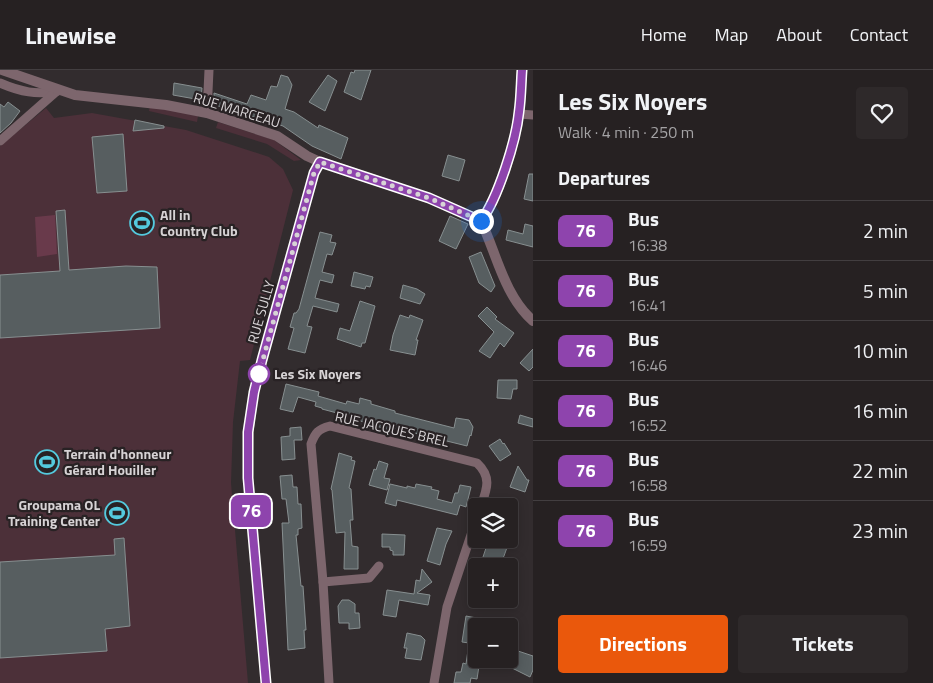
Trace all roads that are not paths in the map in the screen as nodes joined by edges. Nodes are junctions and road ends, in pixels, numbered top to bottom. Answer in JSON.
{"nodes":[{"id":1,"x":2,"y":70,"type":"edge"},
{"id":2,"x":210,"y":70,"type":"edge"},
{"id":3,"x":522,"y":70,"type":"edge"},
{"id":4,"x":0,"y":83,"type":"edge"},
{"id":5,"x":58,"y":90,"type":"junction"},
{"id":6,"x":207,"y":113,"type":"junction"},
{"id":7,"x":519,"y":114,"type":"junction"},
{"id":8,"x":533,"y":116,"type":"edge"},
{"id":9,"x":0,"y":141,"type":"edge"},
{"id":10,"x":320,"y":162,"type":"junction"},
{"id":11,"x":481,"y":221,"type":"junction"},
{"id":12,"x":533,"y":321,"type":"edge"},
{"id":13,"x":484,"y":498,"type":"edge"},
{"id":14,"x":468,"y":544,"type":"edge"},
{"id":15,"x":379,"y":566,"type":"dead end"},
{"id":16,"x":323,"y":582,"type":"junction"},
{"id":17,"x":266,"y":683,"type":"edge"},
{"id":18,"x":329,"y":683,"type":"edge"},
{"id":19,"x":434,"y":683,"type":"edge"}],
"edges":[{"from":1,"to":5,"type":"street","name":"RUE MARCEAU"},
{"from":2,"to":6,"type":"street"},
{"from":3,"to":7,"type":"street"},
{"from":4,"to":5,"type":"street","name":"RUE MARCEAU"},
{"from":5,"to":6,"type":"street","name":"RUE MARCEAU"},
{"from":5,"to":9,"type":"street"},
{"from":6,"to":10,"type":"street","name":"RUE MARCEAU"},
{"from":7,"to":8,"type":"street"},
{"from":7,"to":11,"type":"street"},
{"from":10,"to":11,"type":"street","name":"RUE MARCEAU"},
{"from":10,"to":17,"type":"street","name":"RUE SULLY"},
{"from":11,"to":12,"type":"street"},
{"from":13,"to":16,"type":"street","name":"RUE JACQUES BREL"},
{"from":14,"to":19,"type":"street"},
{"from":15,"to":16,"type":"street"},
{"from":16,"to":18,"type":"street","name":"RUE JACQUES BREL"}]}
